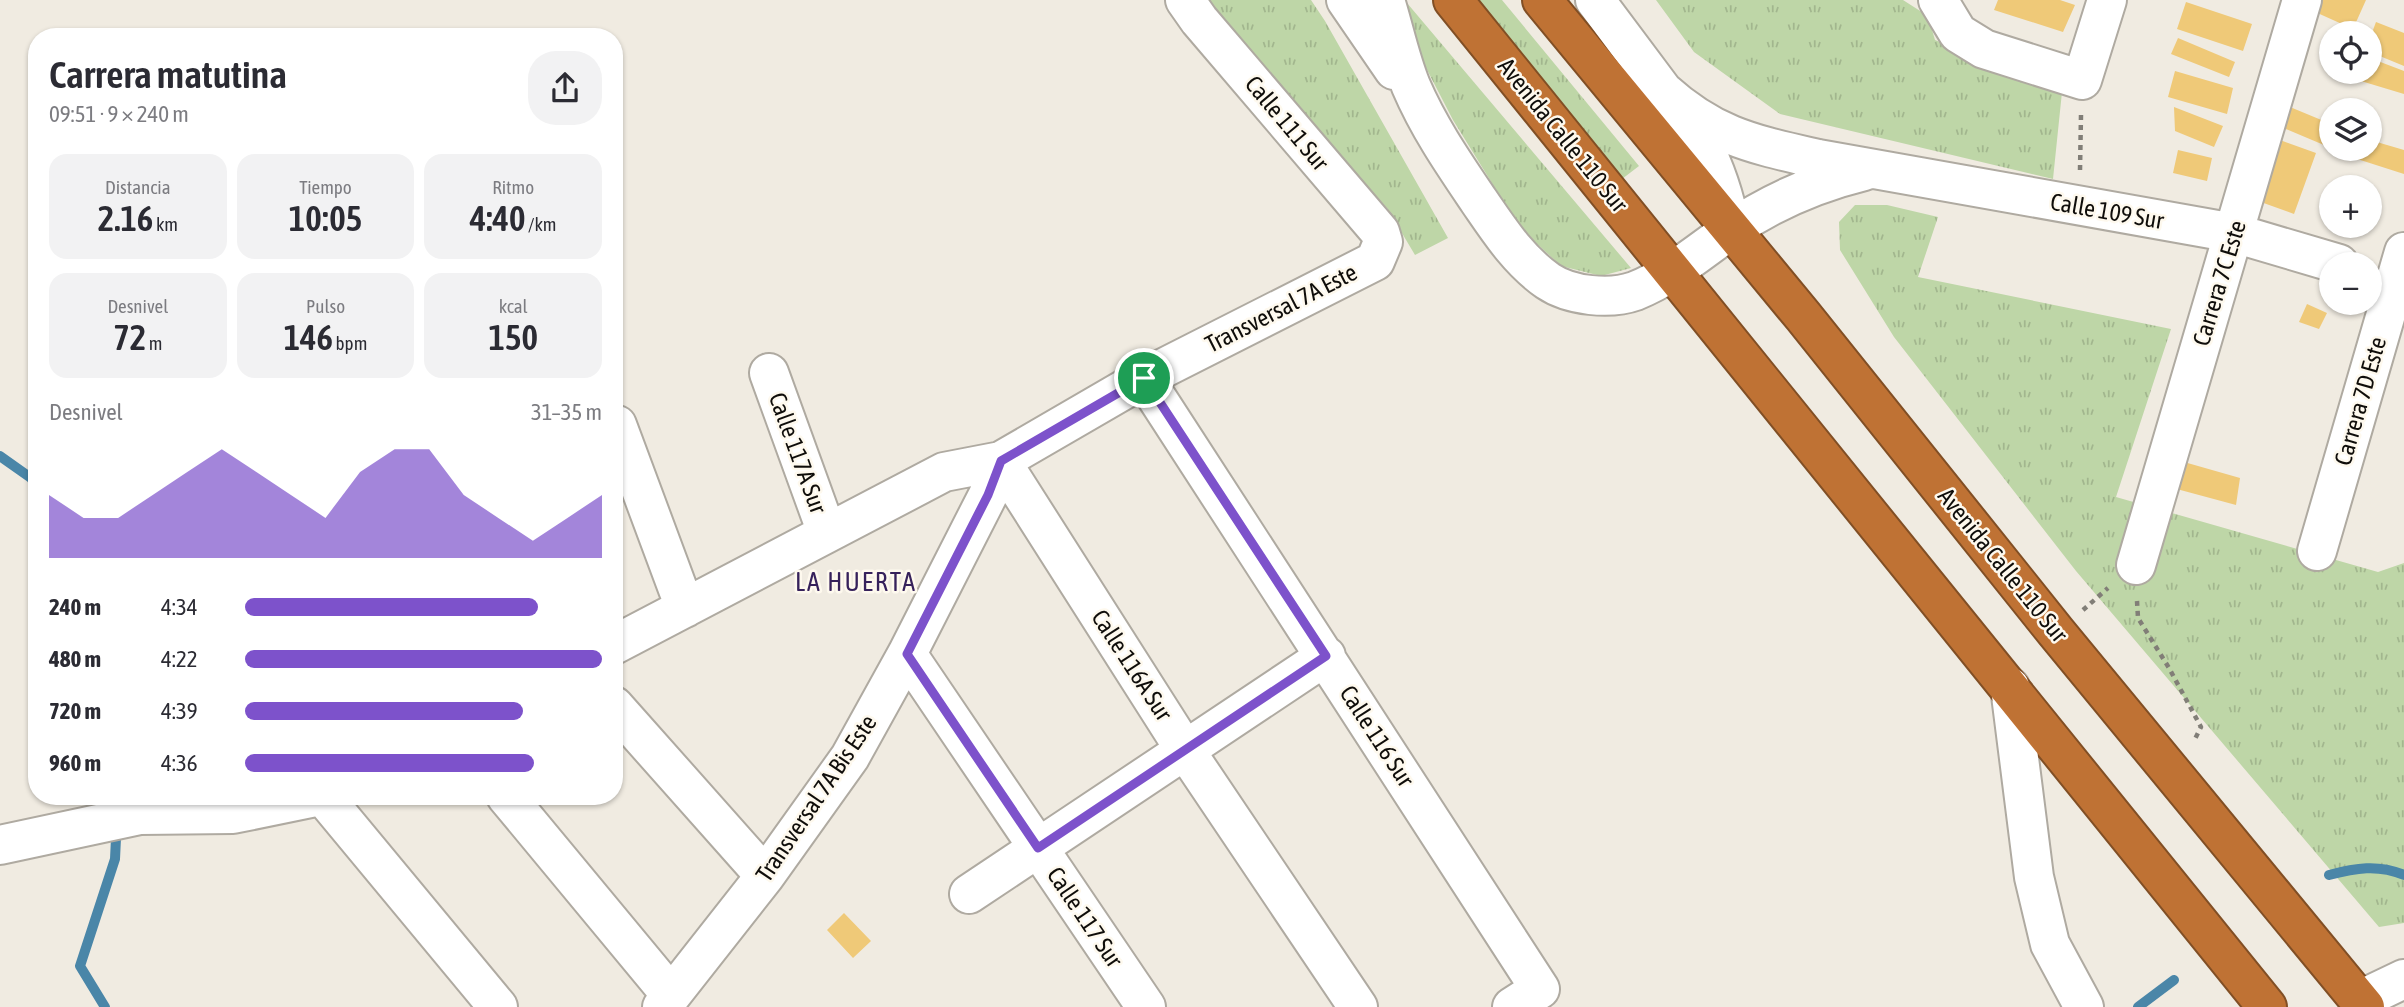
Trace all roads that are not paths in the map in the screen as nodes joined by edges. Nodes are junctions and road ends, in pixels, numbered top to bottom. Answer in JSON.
{"nodes":[{"id":1,"x":1185,"y":0,"type":"edge"},
{"id":2,"x":1346,"y":0,"type":"edge"},
{"id":3,"x":1385,"y":0,"type":"edge"},
{"id":4,"x":1453,"y":0,"type":"edge"},
{"id":5,"x":1542,"y":0,"type":"edge"},
{"id":6,"x":1595,"y":0,"type":"edge"},
{"id":7,"x":1938,"y":0,"type":"edge"},
{"id":8,"x":2107,"y":0,"type":"edge"},
{"id":9,"x":2302,"y":0,"type":"edge"},
{"id":10,"x":1662,"y":90,"type":"junction"},
{"id":11,"x":1424,"y":113,"type":"junction"},
{"id":12,"x":1873,"y":168,"type":"junction"},
{"id":13,"x":1731,"y":229,"type":"junction"},
{"id":14,"x":2234,"y":233,"type":"junction"},
{"id":15,"x":1382,"y":248,"type":"joint"},
{"id":16,"x":2319,"y":258,"type":"edge"},
{"id":17,"x":1673,"y":270,"type":"junction"},
{"id":18,"x":2393,"y":272,"type":"edge"},
{"id":19,"x":769,"y":373,"type":"dead end"},
{"id":20,"x":1144,"y":378,"type":"junction"},
{"id":21,"x":623,"y":441,"type":"edge"},
{"id":22,"x":1001,"y":461,"type":"junction"},
{"id":23,"x":827,"y":533,"type":"junction"},
{"id":24,"x":2316,"y":551,"type":"dead end"},
{"id":25,"x":2136,"y":565,"type":"road end"},
{"id":26,"x":685,"y":608,"type":"junction"},
{"id":27,"x":623,"y":640,"type":"edge"},
{"id":28,"x":907,"y":654,"type":"junction"},
{"id":29,"x":1326,"y":656,"type":"junction"},
{"id":30,"x":2010,"y":687,"type":"junction"},
{"id":31,"x":623,"y":716,"type":"edge"},
{"id":32,"x":1185,"y":750,"type":"junction"},
{"id":33,"x":229,"y":805,"type":"edge"},
{"id":34,"x":330,"y":805,"type":"edge"},
{"id":35,"x":513,"y":805,"type":"edge"},
{"id":36,"x":0,"y":845,"type":"edge"},
{"id":37,"x":1038,"y":848,"type":"junction"},
{"id":38,"x":765,"y":876,"type":"junction"},
{"id":39,"x":970,"y":894,"type":"dead end"},
{"id":40,"x":2404,"y":979,"type":"edge"},
{"id":41,"x":1526,"y":998,"type":"edge"},
{"id":42,"x":666,"y":1001,"type":"edge"},
{"id":43,"x":2363,"y":1003,"type":"edge"},
{"id":44,"x":498,"y":1007,"type":"edge"},
{"id":45,"x":1146,"y":1007,"type":"edge"},
{"id":46,"x":1358,"y":1007,"type":"edge"},
{"id":47,"x":2084,"y":1007,"type":"edge"},
{"id":48,"x":2267,"y":1007,"type":"edge"}],
"edges":[{"from":1,"to":15,"type":"street","name":"Calle 111 Sur"},
{"from":2,"to":11,"type":"street"},
{"from":3,"to":11,"type":"street"},
{"from":4,"to":17,"type":"highway","name":"Avenida Calle 110 Sur"},
{"from":5,"to":13,"type":"highway","name":"Avenida Calle 110 Sur"},
{"from":6,"to":10,"type":"street","name":"Avenida Calle 110 Sur"},
{"from":7,"to":8,"type":"street"},
{"from":9,"to":14,"type":"street","name":"Carrera 7C Este"},
{"from":10,"to":12,"type":"street","name":"Calle 109 Sur"},
{"from":10,"to":13,"type":"street","name":"Avenida Calle 110 Sur"},
{"from":11,"to":17,"type":"street"},
{"from":12,"to":13,"type":"street","name":"Calle 109 Sur"},
{"from":12,"to":14,"type":"street","name":"Calle 109 Sur"},
{"from":13,"to":17,"type":"street","name":"Calle 109 Sur"},
{"from":13,"to":43,"type":"highway","name":"Avenida Calle 110 Sur"},
{"from":14,"to":16,"type":"street","name":"Calle 109 Sur"},
{"from":14,"to":25,"type":"street","name":"Carrera 7C Este"},
{"from":15,"to":20,"type":"street","name":"Transversal 7A Este"},
{"from":17,"to":30,"type":"highway","name":"Avenida Calle 110 Sur"},
{"from":18,"to":24,"type":"street","name":"Carrera 7D Este"},
{"from":19,"to":23,"type":"street","name":"Calle 117A Sur"},
{"from":20,"to":22,"type":"street","name":"Transversal 7A Este"},
{"from":20,"to":29,"type":"street","name":"Calle 116 Sur"},
{"from":21,"to":26,"type":"street"},
{"from":22,"to":23,"type":"street","name":"Transversal 7A Este"},
{"from":22,"to":28,"type":"street","name":"Transversal 7A Bis Este"},
{"from":22,"to":32,"type":"street","name":"Calle 116A Sur"},
{"from":23,"to":26,"type":"street","name":"Transversal 7A Este"},
{"from":26,"to":27,"type":"street","name":"Transversal 7A Este"},
{"from":28,"to":37,"type":"street","name":"Calle 117 Sur"},
{"from":28,"to":38,"type":"street","name":"Transversal 7A Bis Este"},
{"from":29,"to":32,"type":"street"},
{"from":29,"to":41,"type":"street","name":"Calle 116 Sur"},
{"from":30,"to":47,"type":"street"},
{"from":30,"to":48,"type":"highway","name":"Avenida Calle 110 Sur"},
{"from":31,"to":38,"type":"street"},
{"from":32,"to":37,"type":"street"},
{"from":32,"to":46,"type":"street","name":"Calle 116A Sur"},
{"from":33,"to":36,"type":"street"},
{"from":34,"to":44,"type":"street"},
{"from":35,"to":42,"type":"street"},
{"from":37,"to":39,"type":"street"},
{"from":37,"to":45,"type":"street","name":"Calle 117 Sur"},
{"from":38,"to":42,"type":"street","name":"Transversal 7A Bis Este"},
{"from":40,"to":43,"type":"street"}]}
